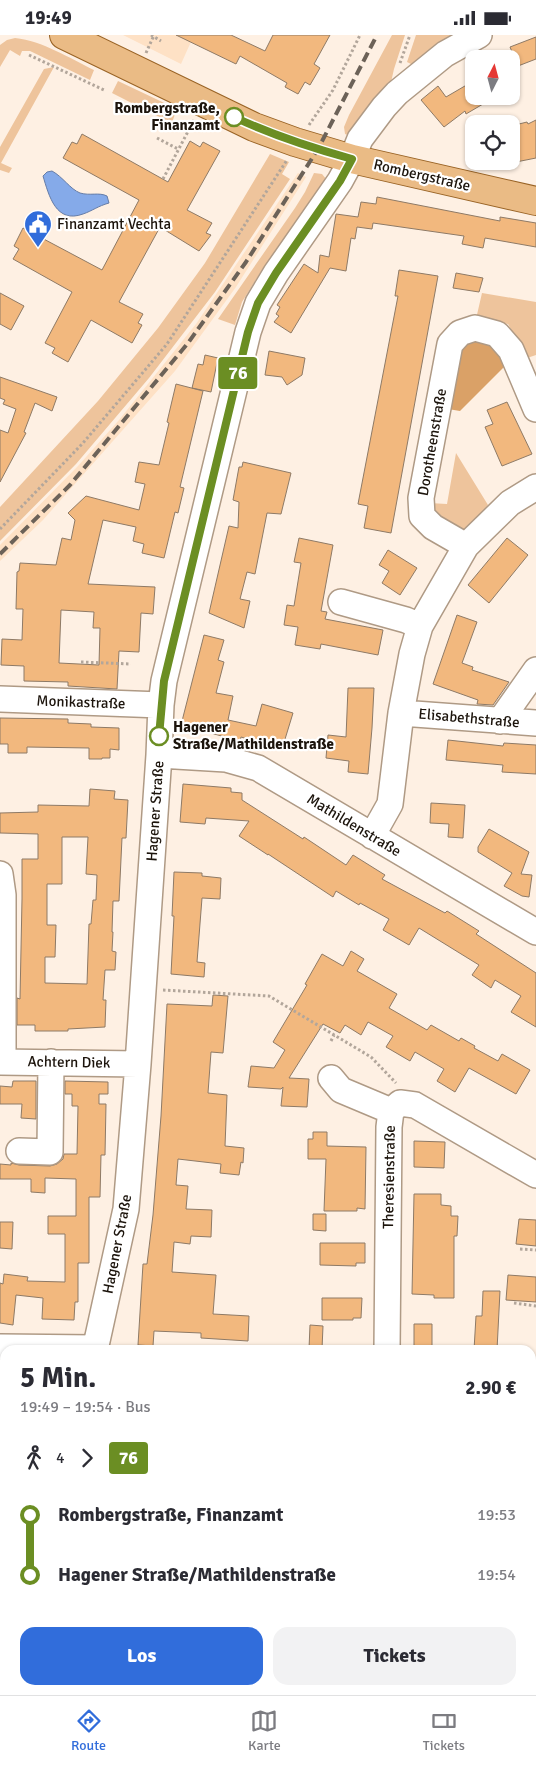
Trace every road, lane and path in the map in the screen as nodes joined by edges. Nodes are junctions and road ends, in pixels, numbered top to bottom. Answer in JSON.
{"nodes":[{"id":1,"x":64,"y":35,"type":"edge"},
{"id":2,"x":153,"y":35,"type":"edge"},
{"id":3,"x":360,"y":35,"type":"edge"},
{"id":4,"x":479,"y":35,"type":"edge"},
{"id":5,"x":161,"y":41,"type":"dead end"},
{"id":6,"x":146,"y":53,"type":"dead end"},
{"id":7,"x":29,"y":55,"type":"dead end"},
{"id":8,"x":95,"y":77,"type":"dead end"},
{"id":9,"x":91,"y":84,"type":"junction"},
{"id":10,"x":104,"y":90,"type":"dead end"},
{"id":11,"x":203,"y":102,"type":"junction"},
{"id":12,"x":308,"y":125,"type":"dead end"},
{"id":13,"x":157,"y":138,"type":"dead end"},
{"id":14,"x":178,"y":149,"type":"junction"},
{"id":15,"x":288,"y":157,"type":"dead end"},
{"id":16,"x":352,"y":159,"type":"junction"},
{"id":17,"x":162,"y":179,"type":"dead end"},
{"id":18,"x":536,"y":201,"type":"edge"},
{"id":19,"x":536,"y":409,"type":"edge"},
{"id":20,"x":536,"y":487,"type":"edge"},
{"id":21,"x":0,"y":529,"type":"edge"},
{"id":22,"x":466,"y":546,"type":"junction"},
{"id":23,"x":341,"y":602,"type":"dead end"},
{"id":24,"x":420,"y":626,"type":"junction"},
{"id":25,"x":81,"y":662,"type":"dead end"},
{"id":26,"x":131,"y":664,"type":"dead end"},
{"id":27,"x":536,"y":671,"type":"edge"},
{"id":28,"x":0,"y":699,"type":"edge"},
{"id":29,"x":161,"y":705,"type":"junction"},
{"id":30,"x":401,"y":713,"type":"junction"},
{"id":31,"x":500,"y":721,"type":"junction"},
{"id":32,"x":536,"y":723,"type":"edge"},
{"id":33,"x":159,"y":755,"type":"junction"},
{"id":34,"x":372,"y":836,"type":"junction"},
{"id":35,"x":0,"y":874,"type":"edge"},
{"id":36,"x":536,"y":932,"type":"edge"},
{"id":37,"x":143,"y":989,"type":"junction"},
{"id":38,"x":334,"y":1035,"type":"junction"},
{"id":39,"x":331,"y":1041,"type":"dead end"},
{"id":40,"x":1,"y":1062,"type":"edge"},
{"id":41,"x":51,"y":1062,"type":"junction"},
{"id":42,"x":138,"y":1064,"type":"junction"},
{"id":43,"x":331,"y":1078,"type":"dead end"},
{"id":44,"x":396,"y":1107,"type":"junction"},
{"id":45,"x":19,"y":1151,"type":"dead end"},
{"id":46,"x":536,"y":1175,"type":"edge"},
{"id":47,"x":520,"y":1249,"type":"dead end"},
{"id":48,"x":536,"y":1251,"type":"edge"},
{"id":49,"x":514,"y":1303,"type":"dead end"},
{"id":50,"x":536,"y":1305,"type":"edge"},
{"id":51,"x":96,"y":1345,"type":"edge"},
{"id":52,"x":387,"y":1345,"type":"edge"}],
"edges":[{"from":1,"to":11,"type":"main road","name":"Rombergstraße"},
{"from":2,"to":5,"type":"path"},
{"from":2,"to":6,"type":"path"},
{"from":3,"to":12,"type":"path"},
{"from":4,"to":16,"type":"street","name":"Hagener Straße"},
{"from":7,"to":9,"type":"path"},
{"from":8,"to":9,"type":"path"},
{"from":9,"to":10,"type":"path"},
{"from":11,"to":14,"type":"path"},
{"from":11,"to":16,"type":"main road","name":"Rombergstraße"},
{"from":13,"to":14,"type":"path"},
{"from":14,"to":17,"type":"path"},
{"from":15,"to":21,"type":"path"},
{"from":16,"to":18,"type":"main road","name":"Rombergstraße"},
{"from":16,"to":29,"type":"street","name":"Hagener Straße"},
{"from":19,"to":22,"type":"street","name":"Dorotheenstraße"},
{"from":20,"to":22,"type":"street","name":"Elisabethstraße"},
{"from":22,"to":24,"type":"street","name":"Elisabethstraße"},
{"from":23,"to":24,"type":"street"},
{"from":24,"to":30,"type":"street","name":"Elisabethstraße"},
{"from":25,"to":26,"type":"path"},
{"from":27,"to":31,"type":"street"},
{"from":28,"to":29,"type":"street","name":"Monikastraße"},
{"from":29,"to":33,"type":"street","name":"Hagener Straße"},
{"from":30,"to":31,"type":"street","name":"Elisabethstraße"},
{"from":30,"to":34,"type":"street","name":"Elisabethstraße"},
{"from":31,"to":32,"type":"street","name":"Elisabethstraße"},
{"from":33,"to":34,"type":"street","name":"Mathildenstraße"},
{"from":33,"to":37,"type":"street","name":"Hagener Straße"},
{"from":34,"to":36,"type":"street","name":"Mathildenstraße"},
{"from":35,"to":40,"type":"street"},
{"from":37,"to":38,"type":"path"},
{"from":37,"to":42,"type":"street","name":"Hagener Straße"},
{"from":38,"to":39,"type":"path"},
{"from":38,"to":44,"type":"path"},
{"from":40,"to":41,"type":"street","name":"Achtern Diek"},
{"from":41,"to":42,"type":"street","name":"Achtern Diek"},
{"from":41,"to":45,"type":"street"},
{"from":42,"to":51,"type":"street","name":"Hagener Straße"},
{"from":43,"to":44,"type":"street"},
{"from":44,"to":46,"type":"street","name":"Theresienstraße"},
{"from":44,"to":52,"type":"street","name":"Theresienstraße"},
{"from":47,"to":48,"type":"path"},
{"from":49,"to":50,"type":"path"}]}
